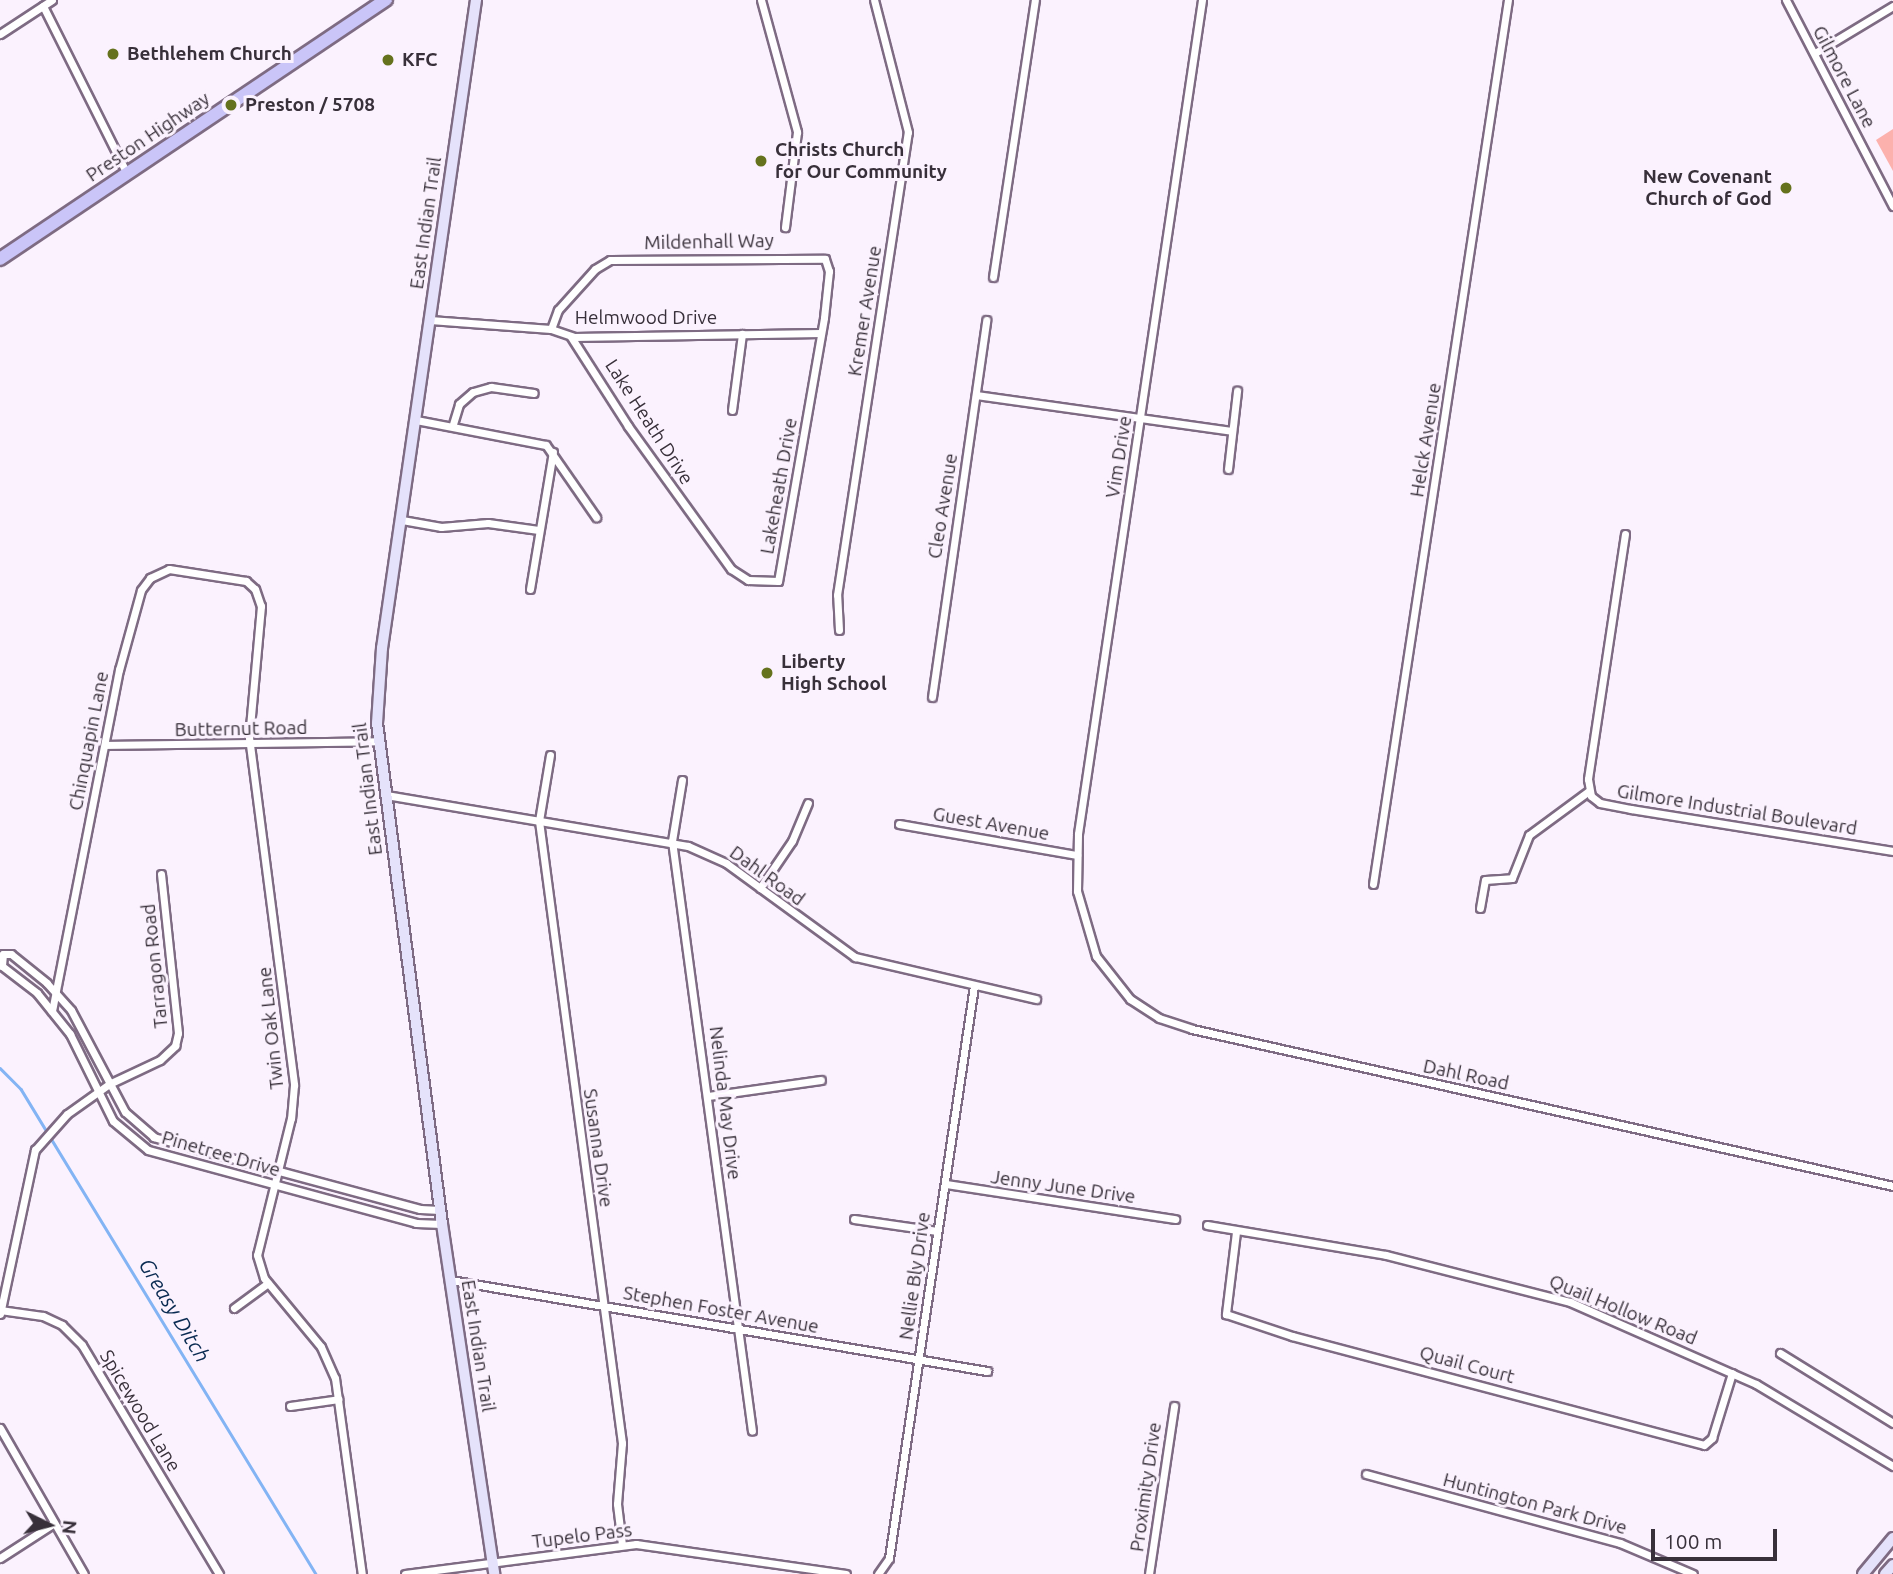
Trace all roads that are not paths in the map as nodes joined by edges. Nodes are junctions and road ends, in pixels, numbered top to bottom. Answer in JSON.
{"nodes":[{"id":1,"x":52,"y":0,"type":"edge"},
{"id":2,"x":386,"y":0,"type":"edge"},
{"id":3,"x":476,"y":0,"type":"edge"},
{"id":4,"x":761,"y":0,"type":"edge"},
{"id":5,"x":874,"y":0,"type":"edge"},
{"id":6,"x":1035,"y":0,"type":"edge"},
{"id":7,"x":1202,"y":0,"type":"edge"},
{"id":8,"x":1508,"y":0,"type":"edge"},
{"id":9,"x":1786,"y":0,"type":"edge"},
{"id":10,"x":43,"y":6,"type":"junction"},
{"id":11,"x":1893,"y":6,"type":"edge"},
{"id":12,"x":0,"y":34,"type":"edge"},
{"id":13,"x":1815,"y":53,"type":"junction"},
{"id":14,"x":127,"y":174,"type":"junction"},
{"id":15,"x":1893,"y":206,"type":"edge"},
{"id":16,"x":785,"y":227,"type":"dead end"},
{"id":17,"x":0,"y":258,"type":"edge"},
{"id":18,"x":993,"y":276,"type":"dead end"},
{"id":19,"x":430,"y":320,"type":"junction"},
{"id":20,"x":986,"y":320,"type":"dead end"},
{"id":21,"x":551,"y":329,"type":"junction"},
{"id":22,"x":821,"y":333,"type":"junction"},
{"id":23,"x":742,"y":334,"type":"junction"},
{"id":24,"x":571,"y":337,"type":"junction"},
{"id":25,"x":1237,"y":391,"type":"dead end"},
{"id":26,"x":534,"y":393,"type":"dead end"},
{"id":27,"x":976,"y":395,"type":"junction"},
{"id":28,"x":732,"y":410,"type":"dead end"},
{"id":29,"x":1141,"y":419,"type":"junction"},
{"id":30,"x":416,"y":420,"type":"junction"},
{"id":31,"x":453,"y":424,"type":"junction"},
{"id":32,"x":1231,"y":431,"type":"junction"},
{"id":33,"x":553,"y":452,"type":"junction"},
{"id":34,"x":1228,"y":469,"type":"dead end"},
{"id":35,"x":596,"y":517,"type":"dead end"},
{"id":36,"x":402,"y":520,"type":"junction"},
{"id":37,"x":699,"y":526,"type":"joint"},
{"id":38,"x":539,"y":530,"type":"junction"},
{"id":39,"x":1625,"y":534,"type":"dead end"},
{"id":40,"x":246,"y":581,"type":"joint"},
{"id":41,"x":530,"y":589,"type":"dead end"},
{"id":42,"x":839,"y":631,"type":"dead end"},
{"id":43,"x":932,"y":697,"type":"dead end"},
{"id":44,"x":378,"y":741,"type":"junction"},
{"id":45,"x":250,"y":744,"type":"junction"},
{"id":46,"x":105,"y":745,"type":"junction"},
{"id":47,"x":550,"y":755,"type":"dead end"},
{"id":48,"x":682,"y":780,"type":"dead end"},
{"id":49,"x":1589,"y":792,"type":"junction"},
{"id":50,"x":386,"y":795,"type":"junction"},
{"id":51,"x":808,"y":803,"type":"dead end"},
{"id":52,"x":539,"y":821,"type":"junction"},
{"id":53,"x":899,"y":824,"type":"dead end"},
{"id":54,"x":673,"y":845,"type":"junction"},
{"id":55,"x":1893,"y":851,"type":"edge"},
{"id":56,"x":1077,"y":855,"type":"junction"},
{"id":57,"x":161,"y":874,"type":"dead end"},
{"id":58,"x":1373,"y":884,"type":"dead end"},
{"id":59,"x":760,"y":888,"type":"junction"},
{"id":60,"x":1480,"y":908,"type":"dead end"},
{"id":61,"x":1083,"y":920,"type":"joint"},
{"id":62,"x":974,"y":986,"type":"junction"},
{"id":63,"x":57,"y":995,"type":"junction"},
{"id":64,"x":1036,"y":999,"type":"dead end"},
{"id":65,"x":52,"y":1011,"type":"junction"},
{"id":66,"x":821,"y":1080,"type":"dead end"},
{"id":67,"x":109,"y":1084,"type":"junction"},
{"id":68,"x":98,"y":1095,"type":"junction"},
{"id":69,"x":708,"y":1096,"type":"junction"},
{"id":70,"x":278,"y":1172,"type":"junction"},
{"id":71,"x":946,"y":1184,"type":"junction"},
{"id":72,"x":274,"y":1186,"type":"junction"},
{"id":73,"x":1893,"y":1186,"type":"edge"},
{"id":74,"x":440,"y":1210,"type":"junction"},
{"id":75,"x":854,"y":1219,"type":"dead end"},
{"id":76,"x":1175,"y":1219,"type":"dead end"},
{"id":77,"x":442,"y":1224,"type":"junction"},
{"id":78,"x":1207,"y":1225,"type":"dead end"},
{"id":79,"x":937,"y":1231,"type":"junction"},
{"id":80,"x":1236,"y":1232,"type":"junction"},
{"id":81,"x":450,"y":1280,"type":"junction"},
{"id":82,"x":268,"y":1283,"type":"junction"},
{"id":83,"x":604,"y":1306,"type":"junction"},
{"id":84,"x":233,"y":1308,"type":"dead end"},
{"id":85,"x":0,"y":1312,"type":"edge"},
{"id":86,"x":740,"y":1329,"type":"junction"},
{"id":87,"x":1780,"y":1353,"type":"dead end"},
{"id":88,"x":919,"y":1359,"type":"junction"},
{"id":89,"x":987,"y":1371,"type":"dead end"},
{"id":90,"x":1732,"y":1373,"type":"junction"},
{"id":91,"x":339,"y":1399,"type":"junction"},
{"id":92,"x":1174,"y":1405,"type":"dead end"},
{"id":93,"x":290,"y":1406,"type":"dead end"},
{"id":94,"x":1893,"y":1423,"type":"edge"},
{"id":95,"x":0,"y":1428,"type":"edge"},
{"id":96,"x":752,"y":1431,"type":"dead end"},
{"id":97,"x":1893,"y":1466,"type":"edge"},
{"id":98,"x":1366,"y":1474,"type":"dead end"},
{"id":99,"x":54,"y":1523,"type":"junction"},
{"id":100,"x":1893,"y":1538,"type":"edge"},
{"id":101,"x":622,"y":1545,"type":"junction"},
{"id":102,"x":0,"y":1558,"type":"edge"},
{"id":103,"x":493,"y":1562,"type":"junction"},
{"id":104,"x":1893,"y":1565,"type":"edge"},
{"id":105,"x":881,"y":1572,"type":"edge"},
{"id":106,"x":84,"y":1574,"type":"edge"},
{"id":107,"x":219,"y":1574,"type":"edge"},
{"id":108,"x":362,"y":1574,"type":"edge"},
{"id":109,"x":405,"y":1574,"type":"edge"},
{"id":110,"x":494,"y":1574,"type":"edge"},
{"id":111,"x":846,"y":1574,"type":"edge"},
{"id":112,"x":1149,"y":1574,"type":"edge"},
{"id":113,"x":1693,"y":1574,"type":"edge"},
{"id":114,"x":1863,"y":1574,"type":"edge"},
{"id":115,"x":1885,"y":1574,"type":"edge"}],
"edges":[{"from":1,"to":10,"type":"street"},
{"from":2,"to":14,"type":"main road","name":"Preston Highway"},
{"from":3,"to":19,"type":"main road","name":"East Indian Trail"},
{"from":4,"to":16,"type":"street"},
{"from":5,"to":42,"type":"street","name":"Kremer Avenue"},
{"from":6,"to":18,"type":"street"},
{"from":7,"to":29,"type":"street","name":"Vim Drive"},
{"from":8,"to":58,"type":"street","name":"Helck Avenue"},
{"from":9,"to":13,"type":"street","name":"Gilmore Lane"},
{"from":10,"to":12,"type":"street"},
{"from":10,"to":14,"type":"street"},
{"from":11,"to":13,"type":"street"},
{"from":13,"to":15,"type":"street","name":"Gilmore Lane"},
{"from":14,"to":17,"type":"main road","name":"Preston Highway"},
{"from":19,"to":21,"type":"street","name":"Helmwood Drive"},
{"from":19,"to":30,"type":"main road","name":"East Indian Trail"},
{"from":20,"to":27,"type":"street","name":"Cleo Avenue"},
{"from":21,"to":22,"type":"street","name":"Mildenhall Way"},
{"from":21,"to":24,"type":"street","name":"Helmwood Drive"},
{"from":22,"to":23,"type":"street","name":"Helmwood Drive"},
{"from":22,"to":37,"type":"street","name":"Lakeheath Drive"},
{"from":23,"to":24,"type":"street","name":"Helmwood Drive"},
{"from":23,"to":28,"type":"street"},
{"from":24,"to":37,"type":"street","name":"Lake Heath Drive"},
{"from":25,"to":32,"type":"street"},
{"from":26,"to":31,"type":"street"},
{"from":27,"to":29,"type":"street"},
{"from":27,"to":43,"type":"street","name":"Cleo Avenue"},
{"from":29,"to":32,"type":"street"},
{"from":29,"to":56,"type":"street","name":"Vim Drive"},
{"from":30,"to":31,"type":"street"},
{"from":30,"to":36,"type":"main road","name":"East Indian Trail"},
{"from":31,"to":33,"type":"street"},
{"from":32,"to":34,"type":"street"},
{"from":33,"to":35,"type":"street"},
{"from":33,"to":38,"type":"street"},
{"from":36,"to":38,"type":"street"},
{"from":36,"to":44,"type":"main road","name":"East Indian Trail"},
{"from":38,"to":41,"type":"street"},
{"from":39,"to":49,"type":"street","name":"Gilmore Industrial Boulevard"},
{"from":40,"to":45,"type":"street","name":"Twin Oak Lane"},
{"from":40,"to":46,"type":"street","name":"Chinquapin Lane"},
{"from":44,"to":45,"type":"street","name":"Butternut Road"},
{"from":44,"to":50,"type":"main road","name":"East Indian Trail"},
{"from":45,"to":46,"type":"street","name":"Butternut Road"},
{"from":45,"to":70,"type":"street","name":"Twin Oak Lane"},
{"from":46,"to":63,"type":"street","name":"Chinquapin Lane"},
{"from":47,"to":52,"type":"street","name":"Susanna Drive"},
{"from":48,"to":54,"type":"street","name":"Nelinda May Drive"},
{"from":49,"to":55,"type":"street","name":"Gilmore Industrial Boulevard"},
{"from":49,"to":60,"type":"street"},
{"from":50,"to":52,"type":"street","name":"Dahl Road"},
{"from":50,"to":74,"type":"main road","name":"East Indian Trail"},
{"from":51,"to":59,"type":"street"},
{"from":52,"to":54,"type":"street","name":"Dahl Road"},
{"from":52,"to":83,"type":"street","name":"Susanna Drive"},
{"from":53,"to":56,"type":"street","name":"Guest Avenue"},
{"from":54,"to":59,"type":"street","name":"Dahl Road"},
{"from":54,"to":69,"type":"street","name":"Nelinda May Drive"},
{"from":56,"to":61,"type":"street","name":"Vim Drive"},
{"from":57,"to":67,"type":"street","name":"Tarragon Road"},
{"from":59,"to":62,"type":"street","name":"Dahl Road"},
{"from":61,"to":73,"type":"street","name":"Dahl Road"},
{"from":62,"to":64,"type":"street","name":"Dahl Road"},
{"from":62,"to":71,"type":"street","name":"Nellie Bly Drive"},
{"from":63,"to":65,"type":"street","name":"Chinquapin Lane"},
{"from":63,"to":65,"type":"street","name":"Pinetree Drive"},
{"from":63,"to":67,"type":"street","name":"Pinetree Drive"},
{"from":65,"to":68,"type":"street","name":"Pinetree Drive"},
{"from":66,"to":69,"type":"street"},
{"from":67,"to":68,"type":"street","name":"Tarragon Road"},
{"from":67,"to":70,"type":"street","name":"Pinetree Drive"},
{"from":68,"to":72,"type":"street","name":"Pinetree Drive"},
{"from":68,"to":85,"type":"street","name":"Tarragon Road"},
{"from":69,"to":86,"type":"street","name":"Nelinda May Drive"},
{"from":70,"to":72,"type":"street","name":"Twin Oak Lane"},
{"from":70,"to":74,"type":"street","name":"Pinetree Drive"},
{"from":71,"to":76,"type":"street","name":"Jenny June Drive"},
{"from":71,"to":79,"type":"street","name":"Nellie Bly Drive"},
{"from":72,"to":77,"type":"street","name":"Pinetree Drive"},
{"from":72,"to":82,"type":"street","name":"Twin Oak Lane"},
{"from":74,"to":77,"type":"main road","name":"East Indian Trail"},
{"from":75,"to":79,"type":"street"},
{"from":77,"to":81,"type":"main road","name":"East Indian Trail"},
{"from":78,"to":80,"type":"street"},
{"from":79,"to":88,"type":"street","name":"Nellie Bly Drive"},
{"from":80,"to":90,"type":"street","name":"Quail Hollow Road"},
{"from":80,"to":90,"type":"street","name":"Quail Court"},
{"from":81,"to":83,"type":"street","name":"Stephen Foster Avenue"},
{"from":81,"to":103,"type":"main road","name":"East Indian Trail"},
{"from":82,"to":84,"type":"street"},
{"from":82,"to":91,"type":"street","name":"Twin Oak Lane"},
{"from":83,"to":86,"type":"street","name":"Stephen Foster Avenue"},
{"from":83,"to":101,"type":"street","name":"Susanna Drive"},
{"from":85,"to":107,"type":"street","name":"Spicewood Lane"},
{"from":86,"to":88,"type":"street","name":"Stephen Foster Avenue"},
{"from":86,"to":96,"type":"street","name":"Nelinda May Drive"},
{"from":87,"to":94,"type":"street"},
{"from":88,"to":89,"type":"street","name":"Stephen Foster Avenue"},
{"from":88,"to":105,"type":"street","name":"Nellie Bly Drive"},
{"from":90,"to":97,"type":"street","name":"Quail Hollow Road"},
{"from":91,"to":93,"type":"street"},
{"from":91,"to":108,"type":"street","name":"Twin Oak Lane"},
{"from":92,"to":112,"type":"street","name":"Proximity Drive"},
{"from":95,"to":99,"type":"street"},
{"from":98,"to":113,"type":"street","name":"Huntington Park Drive"},
{"from":99,"to":102,"type":"street"},
{"from":99,"to":106,"type":"street"},
{"from":100,"to":114,"type":"main road"},
{"from":101,"to":103,"type":"street","name":"Tupelo Pass"},
{"from":101,"to":111,"type":"street","name":"Tupelo Pass"},
{"from":103,"to":109,"type":"street","name":"Tupelo Pass"},
{"from":103,"to":110,"type":"main road","name":"East Indian Trail"},
{"from":104,"to":115,"type":"main road"}]}
